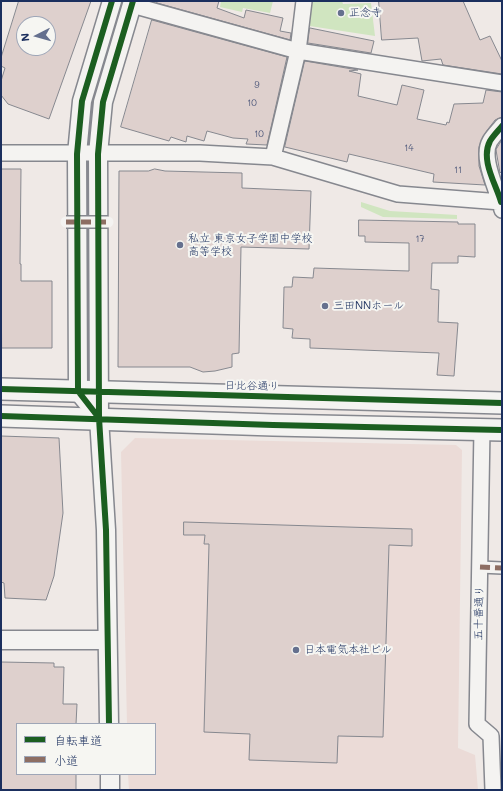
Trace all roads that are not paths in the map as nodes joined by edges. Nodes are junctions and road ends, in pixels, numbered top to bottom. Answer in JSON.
{"nodes":[{"id":1,"x":112,"y":1,"type":"edge"},
{"id":2,"x":304,"y":1,"type":"edge"},
{"id":3,"x":132,"y":3,"type":"edge"},
{"id":4,"x":298,"y":51,"type":"junction"},
{"id":5,"x":502,"y":83,"type":"edge"},
{"id":6,"x":502,"y":126,"type":"edge"},
{"id":7,"x":1,"y":153,"type":"edge"},
{"id":8,"x":77,"y":154,"type":"junction"},
{"id":9,"x":98,"y":154,"type":"junction"},
{"id":10,"x":273,"y":157,"type":"junction"},
{"id":11,"x":501,"y":206,"type":"edge"},
{"id":12,"x":66,"y":222,"type":"dead end"},
{"id":13,"x":108,"y":222,"type":"dead end"},
{"id":14,"x":1,"y":389,"type":"edge"},
{"id":15,"x":78,"y":391,"type":"junction"},
{"id":16,"x":100,"y":392,"type":"junction"},
{"id":17,"x":502,"y":403,"type":"edge"},
{"id":18,"x":1,"y":416,"type":"edge"},
{"id":19,"x":100,"y":418,"type":"junction"},
{"id":20,"x":492,"y":430,"type":"edge"},
{"id":21,"x":480,"y":567,"type":"junction"},
{"id":22,"x":502,"y":568,"type":"edge"},
{"id":23,"x":1,"y":640,"type":"edge"},
{"id":24,"x":107,"y":640,"type":"junction"},
{"id":25,"x":108,"y":723,"type":"edge"},
{"id":26,"x":496,"y":736,"type":"edge"},
{"id":27,"x":110,"y":775,"type":"edge"},
{"id":28,"x":110,"y":790,"type":"edge"},
{"id":29,"x":493,"y":790,"type":"edge"}],
"edges":[{"from":1,"to":8,"type":"street"},
{"from":2,"to":4,"type":"street"},
{"from":3,"to":4,"type":"street"},
{"from":3,"to":9,"type":"street"},
{"from":4,"to":5,"type":"street"},
{"from":4,"to":10,"type":"street"},
{"from":6,"to":11,"type":"street"},
{"from":7,"to":8,"type":"street"},
{"from":8,"to":9,"type":"street"},
{"from":8,"to":15,"type":"street"},
{"from":9,"to":10,"type":"street"},
{"from":9,"to":16,"type":"street"},
{"from":10,"to":11,"type":"street"},
{"from":12,"to":13,"type":"street","bridge":true},
{"from":14,"to":15,"type":"main road","name":"日比谷通り"},
{"from":15,"to":16,"type":"main road","name":"日比谷通り"},
{"from":15,"to":19,"type":"street"},
{"from":16,"to":17,"type":"main road","name":"日比谷通り"},
{"from":16,"to":19,"type":"street"},
{"from":18,"to":19,"type":"main road"},
{"from":19,"to":20,"type":"main road"},
{"from":19,"to":24,"type":"street"},
{"from":20,"to":21,"type":"street","name":"五十番通り"},
{"from":21,"to":22,"type":"street"},
{"from":21,"to":26,"type":"street","name":"五十番通り"},
{"from":23,"to":24,"type":"street"},
{"from":24,"to":25,"type":"street"},
{"from":26,"to":29,"type":"street","name":"五十番通り"},
{"from":27,"to":28,"type":"street"}]}
